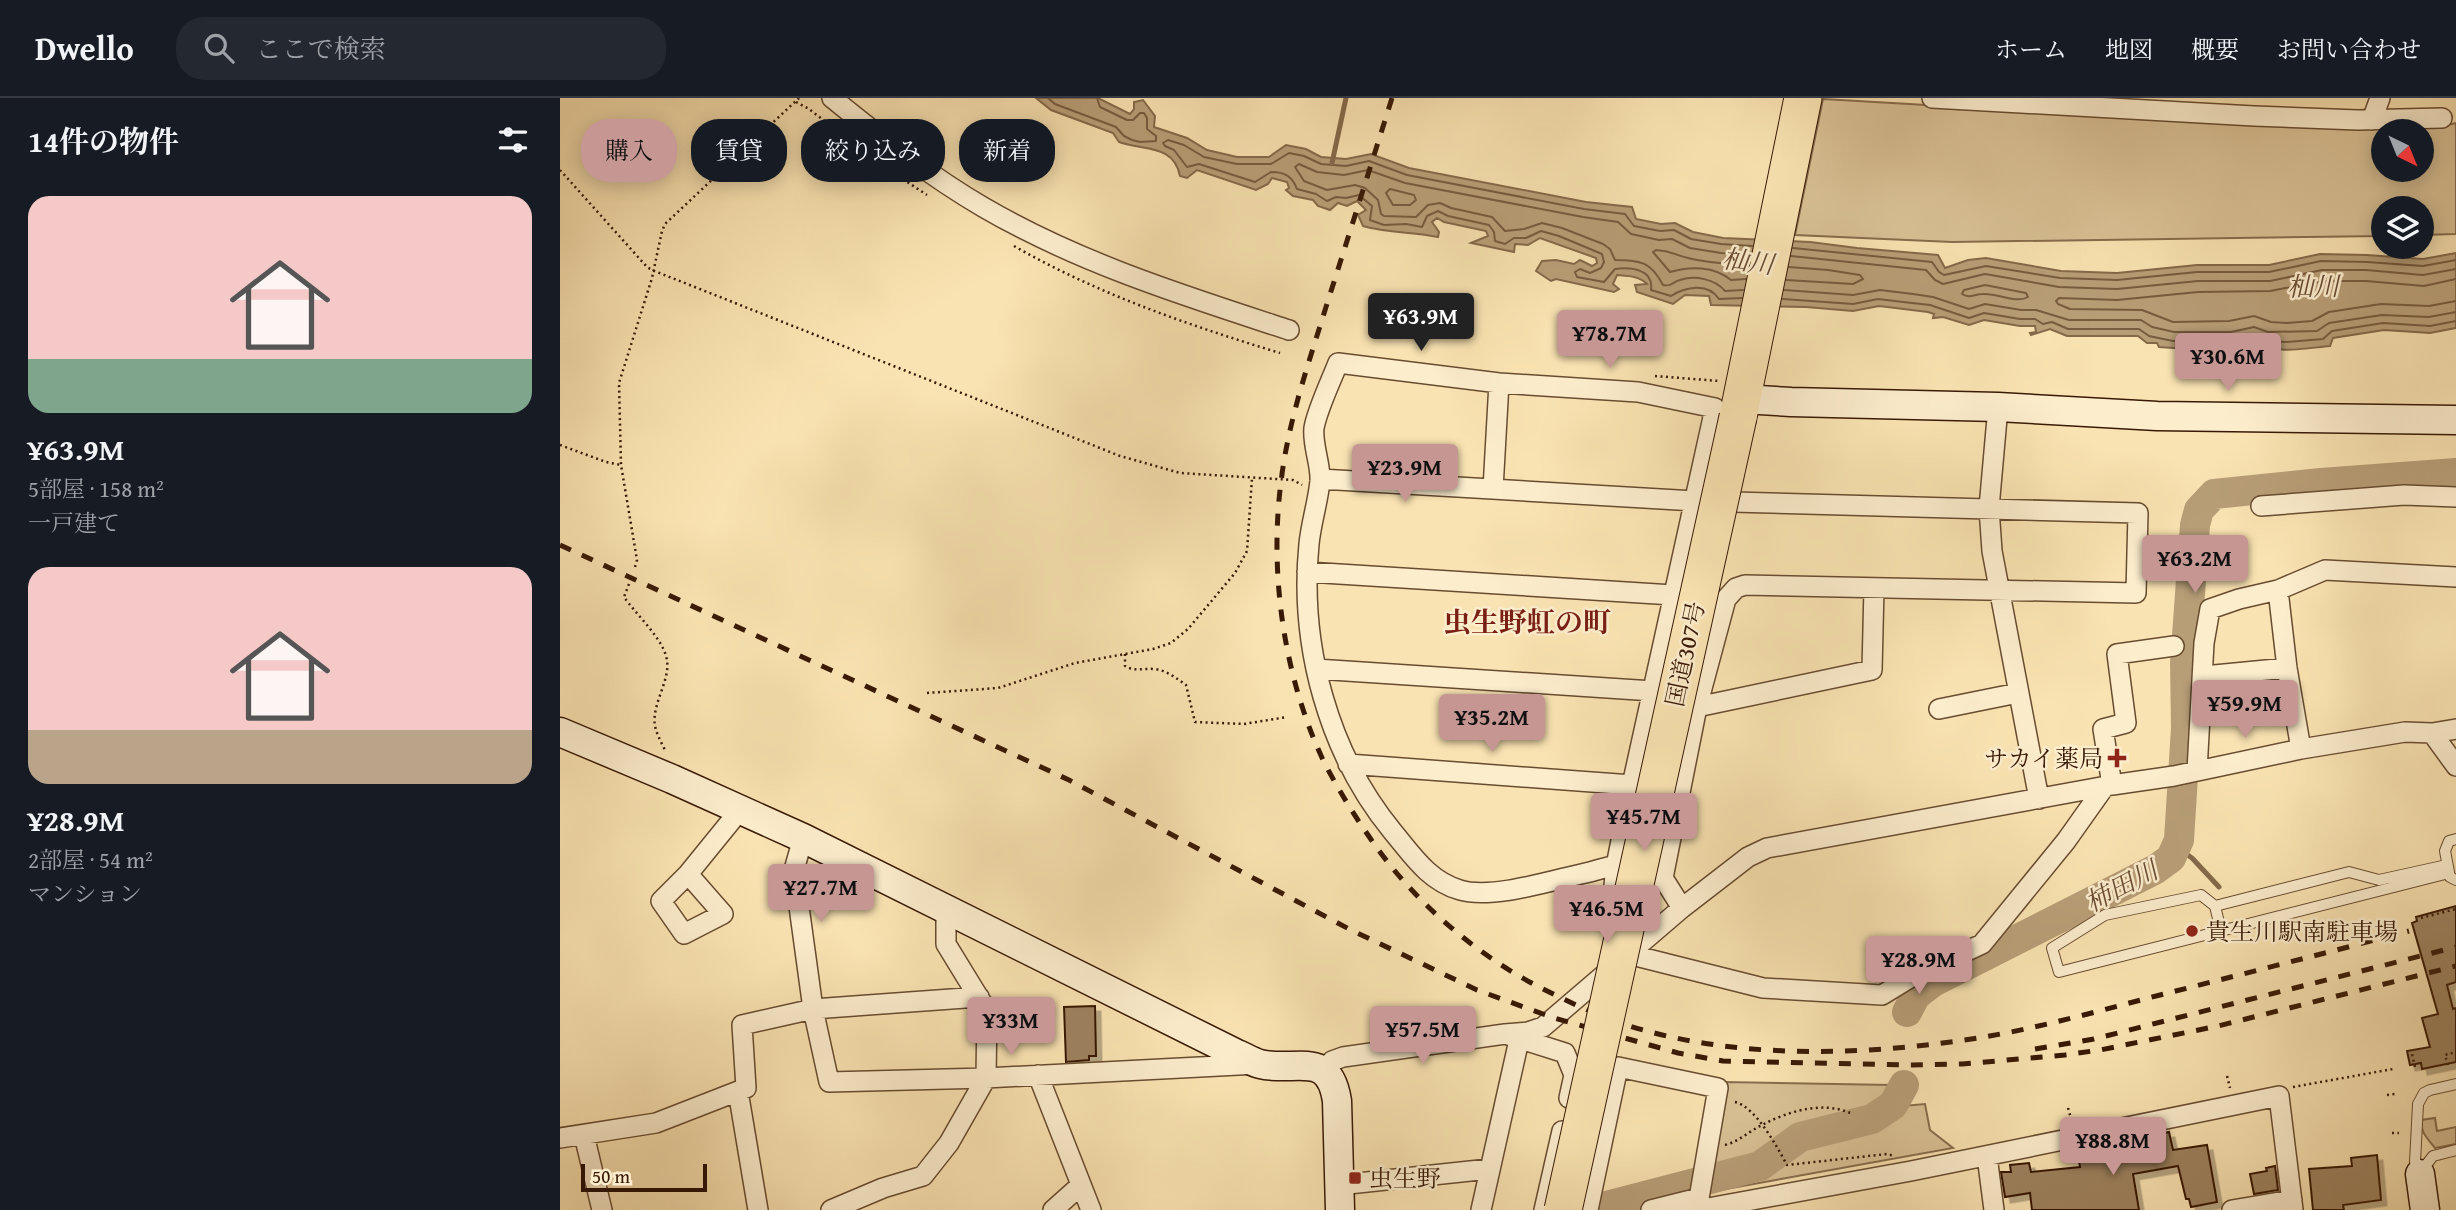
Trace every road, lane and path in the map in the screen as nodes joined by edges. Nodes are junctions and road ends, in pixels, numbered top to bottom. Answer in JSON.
{"nodes":[{"id":1,"x":799,"y":98,"type":"edge"},
{"id":2,"x":832,"y":98,"type":"edge"},
{"id":3,"x":1802,"y":98,"type":"edge"},
{"id":4,"x":1932,"y":98,"type":"edge"},
{"id":5,"x":2380,"y":98,"type":"edge"},
{"id":6,"x":2442,"y":118,"type":"dead end"},
{"id":7,"x":2372,"y":119,"type":"edge"},
{"id":8,"x":2407,"y":119,"type":"edge"},
{"id":9,"x":2371,"y":120,"type":"edge"},
{"id":10,"x":560,"y":170,"type":"edge"},
{"id":11,"x":652,"y":270,"type":"junction"},
{"id":12,"x":1289,"y":330,"type":"dead end"},
{"id":13,"x":1499,"y":383,"type":"junction"},
{"id":14,"x":1742,"y":396,"type":"junction"},
{"id":15,"x":1998,"y":407,"type":"junction"},
{"id":16,"x":2456,"y":420,"type":"edge"},
{"id":17,"x":560,"y":445,"type":"edge"},
{"id":18,"x":621,"y":465,"type":"junction"},
{"id":19,"x":1252,"y":478,"type":"junction"},
{"id":20,"x":1313,"y":484,"type":"junction"},
{"id":21,"x":1493,"y":489,"type":"junction"},
{"id":22,"x":2456,"y":497,"type":"edge"},
{"id":23,"x":1695,"y":500,"type":"junction"},
{"id":24,"x":2261,"y":506,"type":"dead end"},
{"id":25,"x":1989,"y":508,"type":"junction"},
{"id":26,"x":635,"y":567,"type":"dead end"},
{"id":27,"x":1307,"y":572,"type":"junction"},
{"id":28,"x":2456,"y":577,"type":"edge"},
{"id":29,"x":629,"y":584,"type":"dead end"},
{"id":30,"x":1874,"y":587,"type":"junction"},
{"id":31,"x":2278,"y":590,"type":"junction"},
{"id":32,"x":1999,"y":591,"type":"junction"},
{"id":33,"x":1674,"y":595,"type":"junction"},
{"id":34,"x":2174,"y":646,"type":"dead end"},
{"id":35,"x":1125,"y":654,"type":"junction"},
{"id":36,"x":2287,"y":668,"type":"junction"},
{"id":37,"x":1317,"y":669,"type":"junction"},
{"id":38,"x":2204,"y":676,"type":"junction"},
{"id":39,"x":1653,"y":691,"type":"junction"},
{"id":40,"x":927,"y":693,"type":"dead end"},
{"id":41,"x":2018,"y":693,"type":"junction"},
{"id":42,"x":1697,"y":707,"type":"junction"},
{"id":43,"x":1939,"y":709,"type":"dead end"},
{"id":44,"x":1287,"y":717,"type":"dead end"},
{"id":45,"x":2456,"y":729,"type":"edge"},
{"id":46,"x":560,"y":732,"type":"edge"},
{"id":47,"x":2432,"y":733,"type":"junction"},
{"id":48,"x":2301,"y":749,"type":"junction"},
{"id":49,"x":1349,"y":764,"type":"junction"},
{"id":50,"x":2456,"y":766,"type":"edge"},
{"id":51,"x":2186,"y":773,"type":"junction"},
{"id":52,"x":672,"y":779,"type":"junction"},
{"id":53,"x":1632,"y":785,"type":"junction"},
{"id":54,"x":2108,"y":786,"type":"junction"},
{"id":55,"x":2039,"y":799,"type":"junction"},
{"id":56,"x":740,"y":810,"type":"junction"},
{"id":57,"x":803,"y":838,"type":"junction"},
{"id":58,"x":2456,"y":839,"type":"edge"},
{"id":59,"x":1616,"y":866,"type":"junction"},
{"id":60,"x":2451,"y":873,"type":"edge"},
{"id":61,"x":688,"y":874,"type":"dead end"},
{"id":62,"x":1663,"y":878,"type":"junction"},
{"id":63,"x":2215,"y":906,"type":"junction"},
{"id":64,"x":1682,"y":908,"type":"junction"},
{"id":65,"x":2456,"y":909,"type":"edge"},
{"id":66,"x":946,"y":910,"type":"junction"},
{"id":67,"x":2421,"y":918,"type":"dead end"},
{"id":68,"x":2221,"y":931,"type":"junction"},
{"id":69,"x":1628,"y":954,"type":"junction"},
{"id":70,"x":1595,"y":982,"type":"junction"},
{"id":71,"x":979,"y":998,"type":"junction"},
{"id":72,"x":813,"y":1009,"type":"junction"},
{"id":73,"x":1512,"y":1037,"type":"junction"},
{"id":74,"x":2456,"y":1052,"type":"edge"},
{"id":75,"x":2415,"y":1053,"type":"dead end"},
{"id":76,"x":1261,"y":1064,"type":"junction"},
{"id":77,"x":2448,"y":1065,"type":"dead end"},
{"id":78,"x":2415,"y":1067,"type":"dead end"},
{"id":79,"x":2393,"y":1069,"type":"dead end"},
{"id":80,"x":1323,"y":1072,"type":"junction"},
{"id":81,"x":1038,"y":1075,"type":"junction"},
{"id":82,"x":986,"y":1078,"type":"junction"},
{"id":83,"x":2456,"y":1084,"type":"edge"},
{"id":84,"x":2285,"y":1088,"type":"dead end"},
{"id":85,"x":738,"y":1091,"type":"junction"},
{"id":86,"x":2395,"y":1094,"type":"dead end"},
{"id":87,"x":2387,"y":1095,"type":"dead end"},
{"id":88,"x":1717,"y":1097,"type":"junction"},
{"id":89,"x":2068,"y":1108,"type":"dead end"},
{"id":90,"x":1850,"y":1113,"type":"dead end"},
{"id":91,"x":1761,"y":1125,"type":"junction"},
{"id":92,"x":2074,"y":1128,"type":"dead end"},
{"id":93,"x":2392,"y":1133,"type":"dead end"},
{"id":94,"x":2399,"y":1133,"type":"dead end"},
{"id":95,"x":584,"y":1135,"type":"junction"},
{"id":96,"x":560,"y":1138,"type":"edge"},
{"id":97,"x":1708,"y":1150,"type":"junction"},
{"id":98,"x":2456,"y":1150,"type":"edge"},
{"id":99,"x":1987,"y":1156,"type":"junction"},
{"id":100,"x":1489,"y":1169,"type":"junction"},
{"id":101,"x":1911,"y":1171,"type":"junction"},
{"id":102,"x":2420,"y":1174,"type":"junction"},
{"id":103,"x":1081,"y":1185,"type":"junction"},
{"id":104,"x":1340,"y":1197,"type":"edge"},
{"id":105,"x":1698,"y":1203,"type":"edge"},
{"id":106,"x":2292,"y":1205,"type":"edge"},
{"id":107,"x":1581,"y":1207,"type":"edge"},
{"id":108,"x":602,"y":1210,"type":"edge"},
{"id":109,"x":758,"y":1210,"type":"edge"},
{"id":110,"x":831,"y":1210,"type":"edge"},
{"id":111,"x":1053,"y":1210,"type":"edge"},
{"id":112,"x":1091,"y":1210,"type":"edge"},
{"id":113,"x":1481,"y":1210,"type":"edge"},
{"id":114,"x":1544,"y":1210,"type":"edge"},
{"id":115,"x":1651,"y":1210,"type":"edge"},
{"id":116,"x":1994,"y":1210,"type":"edge"},
{"id":117,"x":2232,"y":1210,"type":"edge"},
{"id":118,"x":2425,"y":1210,"type":"edge"}],
"edges":[{"from":1,"to":11,"type":"path"},
{"from":2,"to":12,"type":"street"},
{"from":3,"to":14,"type":"highway","name":"国道307号"},
{"from":4,"to":9,"type":"street"},
{"from":5,"to":7,"type":"street"},
{"from":6,"to":8,"type":"street"},
{"from":10,"to":11,"type":"path"},
{"from":11,"to":18,"type":"path"},
{"from":11,"to":19,"type":"path"},
{"from":13,"to":20,"type":"street"},
{"from":13,"to":21,"type":"street"},
{"from":13,"to":23,"type":"street"},
{"from":14,"to":15,"type":"street"},
{"from":14,"to":107,"type":"highway","name":"国道307号","bridge":true},
{"from":15,"to":16,"type":"street"},
{"from":15,"to":25,"type":"street"},
{"from":17,"to":18,"type":"path"},
{"from":18,"to":26,"type":"path"},
{"from":19,"to":20,"type":"path"},
{"from":19,"to":35,"type":"path"},
{"from":20,"to":21,"type":"street"},
{"from":20,"to":27,"type":"street"},
{"from":21,"to":23,"type":"street"},
{"from":22,"to":24,"type":"street"},
{"from":23,"to":25,"type":"street"},
{"from":23,"to":33,"type":"street"},
{"from":25,"to":32,"type":"street"},
{"from":25,"to":32,"type":"street"},
{"from":27,"to":33,"type":"street"},
{"from":27,"to":37,"type":"street"},
{"from":28,"to":31,"type":"street"},
{"from":29,"to":52,"type":"path"},
{"from":30,"to":32,"type":"street"},
{"from":30,"to":42,"type":"street"},
{"from":30,"to":42,"type":"street"},
{"from":31,"to":36,"type":"street"},
{"from":31,"to":38,"type":"street"},
{"from":32,"to":41,"type":"street"},
{"from":33,"to":39,"type":"street"},
{"from":34,"to":54,"type":"street"},
{"from":35,"to":40,"type":"path"},
{"from":35,"to":44,"type":"path"},
{"from":36,"to":38,"type":"street"},
{"from":36,"to":48,"type":"street"},
{"from":37,"to":39,"type":"street"},
{"from":37,"to":49,"type":"street"},
{"from":38,"to":51,"type":"street"},
{"from":39,"to":53,"type":"street"},
{"from":41,"to":43,"type":"street"},
{"from":41,"to":55,"type":"street"},
{"from":42,"to":62,"type":"street"},
{"from":45,"to":47,"type":"street"},
{"from":46,"to":52,"type":"street"},
{"from":47,"to":48,"type":"street"},
{"from":47,"to":50,"type":"street"},
{"from":48,"to":51,"type":"street"},
{"from":49,"to":53,"type":"street"},
{"from":49,"to":59,"type":"street"},
{"from":51,"to":54,"type":"street"},
{"from":52,"to":56,"type":"street"},
{"from":53,"to":59,"type":"street"},
{"from":54,"to":55,"type":"street"},
{"from":54,"to":69,"type":"street"},
{"from":55,"to":64,"type":"street"},
{"from":56,"to":57,"type":"street"},
{"from":56,"to":61,"type":"street"},
{"from":57,"to":66,"type":"street"},
{"from":57,"to":72,"type":"street"},
{"from":58,"to":60,"type":"lane"},
{"from":59,"to":62,"type":"street"},
{"from":59,"to":70,"type":"street"},
{"from":60,"to":63,"type":"lane"},
{"from":60,"to":68,"type":"lane"},
{"from":62,"to":64,"type":"street"},
{"from":63,"to":68,"type":"lane"},
{"from":63,"to":68,"type":"lane"},
{"from":64,"to":69,"type":"street"},
{"from":65,"to":67,"type":"path"},
{"from":66,"to":71,"type":"street"},
{"from":66,"to":76,"type":"street"},
{"from":69,"to":70,"type":"street"},
{"from":70,"to":73,"type":"street"},
{"from":71,"to":72,"type":"street"},
{"from":71,"to":82,"type":"street"},
{"from":72,"to":82,"type":"street"},
{"from":72,"to":85,"type":"street"},
{"from":73,"to":80,"type":"street"},
{"from":73,"to":100,"type":"street"},
{"from":73,"to":114,"type":"street"},
{"from":74,"to":77,"type":"path"},
{"from":75,"to":78,"type":"path"},
{"from":76,"to":80,"type":"street"},
{"from":76,"to":81,"type":"street"},
{"from":79,"to":84,"type":"path"},
{"from":80,"to":104,"type":"street"},
{"from":81,"to":82,"type":"street"},
{"from":81,"to":103,"type":"street"},
{"from":82,"to":110,"type":"street"},
{"from":83,"to":102,"type":"lane"},
{"from":85,"to":95,"type":"street"},
{"from":85,"to":109,"type":"street"},
{"from":86,"to":87,"type":"path"},
{"from":88,"to":91,"type":"path"},
{"from":88,"to":97,"type":"street"},
{"from":88,"to":107,"type":"street"},
{"from":89,"to":92,"type":"path"},
{"from":90,"to":91,"type":"path"},
{"from":91,"to":97,"type":"path"},
{"from":91,"to":101,"type":"path"},
{"from":93,"to":94,"type":"path"},
{"from":95,"to":96,"type":"street"},
{"from":95,"to":108,"type":"street"},
{"from":97,"to":105,"type":"street"},
{"from":98,"to":102,"type":"lane"},
{"from":99,"to":101,"type":"street"},
{"from":99,"to":106,"type":"street"},
{"from":99,"to":116,"type":"street"},
{"from":100,"to":104,"type":"street"},
{"from":100,"to":113,"type":"street"},
{"from":101,"to":105,"type":"street"},
{"from":102,"to":118,"type":"street"},
{"from":103,"to":111,"type":"street"},
{"from":103,"to":112,"type":"street"},
{"from":105,"to":115,"type":"street"},
{"from":106,"to":117,"type":"street"}]}
